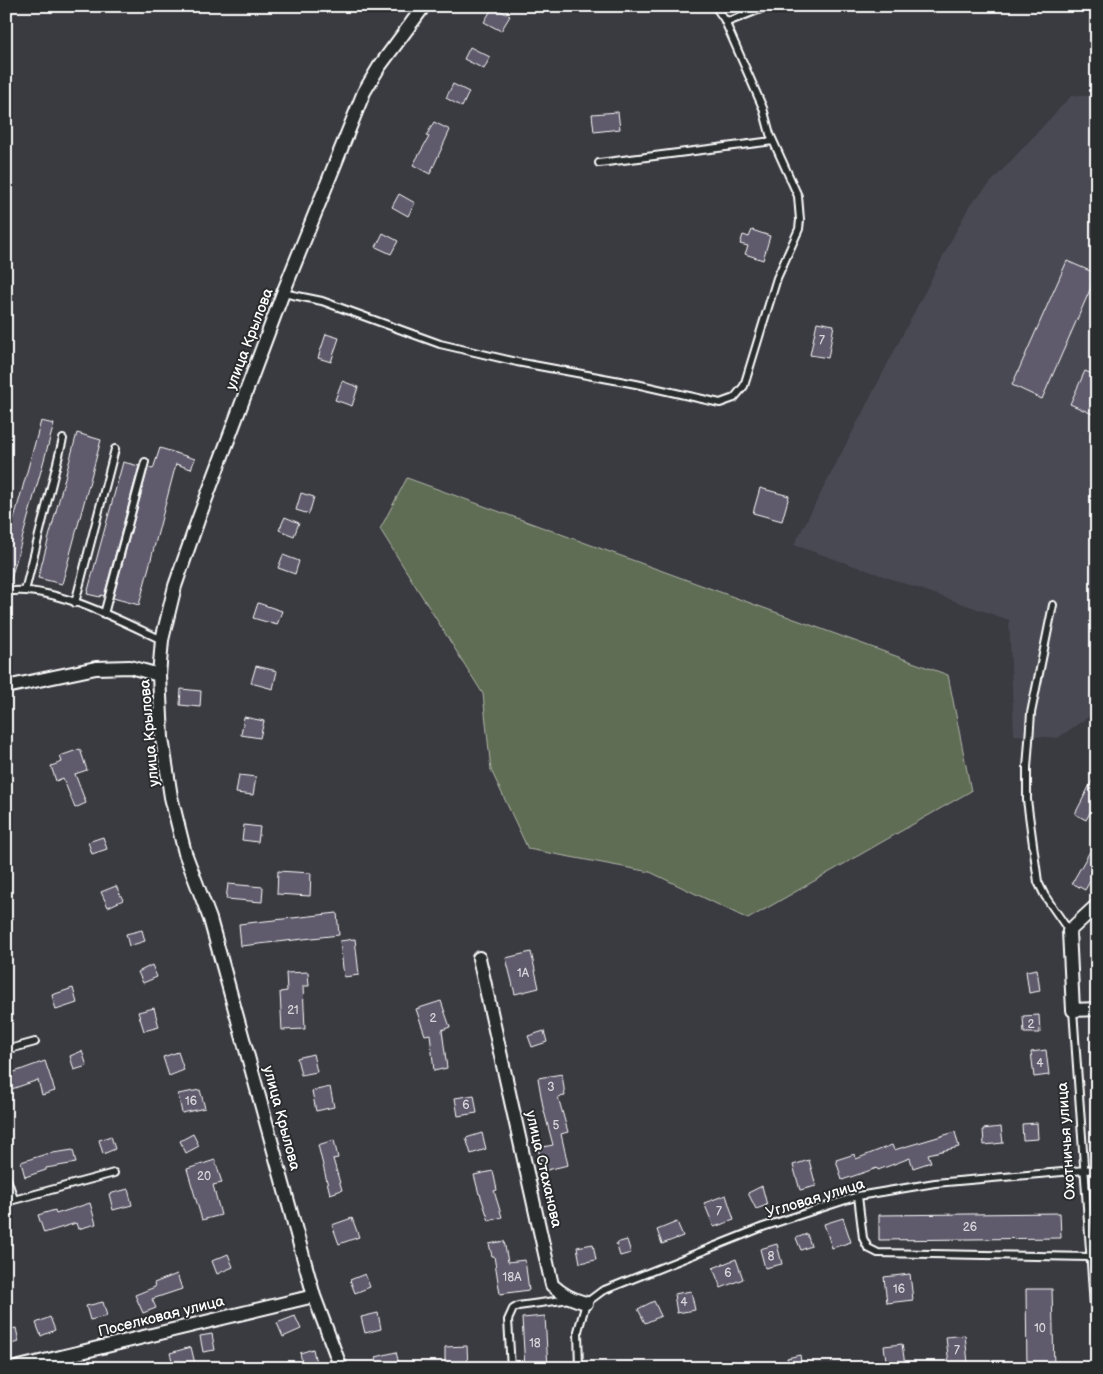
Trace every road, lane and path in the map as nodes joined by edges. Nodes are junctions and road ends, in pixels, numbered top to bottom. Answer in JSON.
{"nodes":[{"id":1,"x":424,"y":6,"type":"edge"},
{"id":2,"x":715,"y":6,"type":"edge"},
{"id":3,"x":768,"y":6,"type":"edge"},
{"id":4,"x":724,"y":19,"type":"junction"},
{"id":5,"x":773,"y":141,"type":"junction"},
{"id":6,"x":599,"y":163,"type":"dead end"},
{"id":7,"x":283,"y":293,"type":"junction"},
{"id":8,"x":63,"y":438,"type":"dead end"},
{"id":9,"x":115,"y":449,"type":"dead end"},
{"id":10,"x":145,"y":462,"type":"dead end"},
{"id":11,"x":26,"y":591,"type":"junction"},
{"id":12,"x":6,"y":592,"type":"edge"},
{"id":13,"x":75,"y":603,"type":"junction"},
{"id":14,"x":1053,"y":605,"type":"dead end"},
{"id":15,"x":104,"y":614,"type":"junction"},
{"id":16,"x":162,"y":640,"type":"junction"},
{"id":17,"x":159,"y":675,"type":"junction"},
{"id":18,"x":6,"y":686,"type":"edge"},
{"id":19,"x":1097,"y":905,"type":"edge"},
{"id":20,"x":1069,"y":932,"type":"junction"},
{"id":21,"x":479,"y":958,"type":"dead end"},
{"id":22,"x":1097,"y":1009,"type":"edge"},
{"id":23,"x":1073,"y":1010,"type":"junction"},
{"id":24,"x":35,"y":1042,"type":"dead end"},
{"id":25,"x":6,"y":1050,"type":"edge"},
{"id":26,"x":1084,"y":1169,"type":"junction"},
{"id":27,"x":1097,"y":1169,"type":"edge"},
{"id":28,"x":114,"y":1173,"type":"dead end"},
{"id":29,"x":6,"y":1176,"type":"edge"},
{"id":30,"x":858,"y":1196,"type":"junction"},
{"id":31,"x":14,"y":1200,"type":"junction"},
{"id":32,"x":6,"y":1202,"type":"edge"},
{"id":33,"x":1090,"y":1257,"type":"junction"},
{"id":34,"x":314,"y":1296,"type":"junction"},
{"id":35,"x":571,"y":1299,"type":"junction"},
{"id":36,"x":586,"y":1303,"type":"junction"},
{"id":37,"x":1096,"y":1306,"type":"edge"},
{"id":38,"x":1097,"y":1348,"type":"edge"},
{"id":39,"x":15,"y":1368,"type":"edge"},
{"id":40,"x":341,"y":1368,"type":"edge"},
{"id":41,"x":511,"y":1368,"type":"edge"},
{"id":42,"x":579,"y":1368,"type":"edge"}],
"edges":[{"from":1,"to":7,"type":"street","name":"улица Крылова"},
{"from":2,"to":4,"type":"lane"},
{"from":3,"to":4,"type":"lane"},
{"from":4,"to":5,"type":"lane"},
{"from":5,"to":6,"type":"lane"},
{"from":5,"to":7,"type":"lane"},
{"from":7,"to":16,"type":"street","name":"улица Крылова"},
{"from":8,"to":11,"type":"lane"},
{"from":9,"to":13,"type":"lane"},
{"from":10,"to":15,"type":"lane"},
{"from":11,"to":12,"type":"lane"},
{"from":11,"to":13,"type":"lane"},
{"from":13,"to":15,"type":"lane"},
{"from":14,"to":20,"type":"lane"},
{"from":15,"to":16,"type":"lane"},
{"from":16,"to":17,"type":"street","name":"улица Крылова"},
{"from":17,"to":18,"type":"street"},
{"from":17,"to":34,"type":"street","name":"улица Крылова"},
{"from":19,"to":20,"type":"street"},
{"from":20,"to":23,"type":"street","name":"Охотничья улица"},
{"from":21,"to":35,"type":"street","name":"улица Стаханова"},
{"from":22,"to":23,"type":"street"},
{"from":23,"to":26,"type":"lane","name":"Охотничья улица"},
{"from":24,"to":25,"type":"lane"},
{"from":26,"to":27,"type":"lane","name":"Угловая улица"},
{"from":26,"to":30,"type":"lane","name":"Угловая улица"},
{"from":26,"to":33,"type":"lane","name":"Охотничья улица"},
{"from":28,"to":31,"type":"lane"},
{"from":29,"to":31,"type":"lane"},
{"from":30,"to":33,"type":"lane"},
{"from":30,"to":36,"type":"lane","name":"Угловая улица"},
{"from":31,"to":32,"type":"lane"},
{"from":33,"to":37,"type":"lane","name":"Охотничья улица"},
{"from":34,"to":39,"type":"street","name":"Поселковая улица"},
{"from":34,"to":40,"type":"street","name":"улица Крылова"},
{"from":35,"to":36,"type":"street","name":"улица Стаханова"},
{"from":35,"to":41,"type":"lane"},
{"from":36,"to":42,"type":"lane"},
{"from":37,"to":38,"type":"lane","name":"Охотничья улица"}]}
